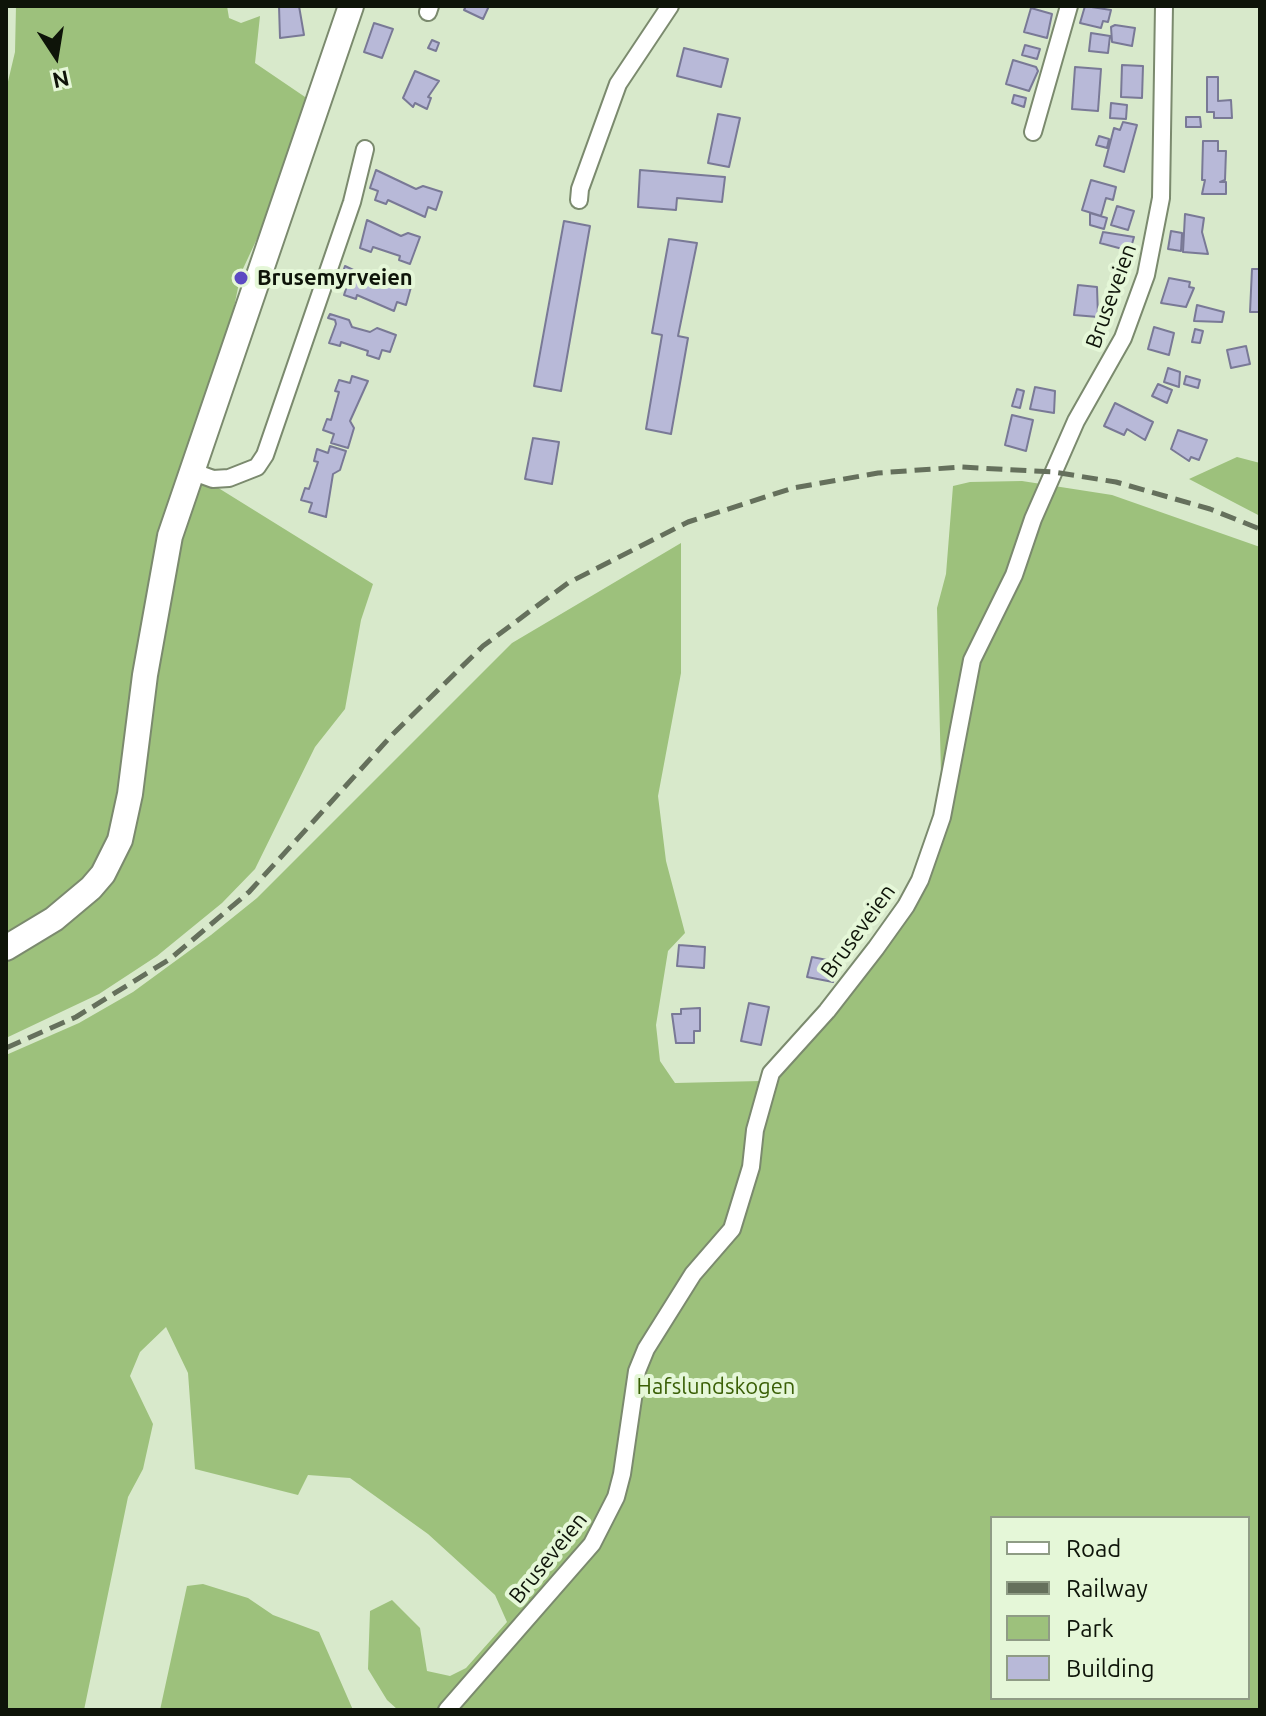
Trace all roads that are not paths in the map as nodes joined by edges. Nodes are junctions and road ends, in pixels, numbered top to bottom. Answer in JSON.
{"nodes":[{"id":1,"x":351,"y":6,"type":"edge"},
{"id":2,"x":670,"y":6,"type":"edge"},
{"id":3,"x":1069,"y":6,"type":"edge"},
{"id":4,"x":1164,"y":6,"type":"edge"},
{"id":5,"x":1033,"y":132,"type":"dead end"},
{"id":6,"x":365,"y":149,"type":"dead end"},
{"id":7,"x":579,"y":200,"type":"dead end"},
{"id":8,"x":191,"y":471,"type":"junction"},
{"id":9,"x":6,"y":948,"type":"edge"},
{"id":10,"x":447,"y":1710,"type":"edge"}],
"edges":[{"from":1,"to":8,"type":"street"},
{"from":2,"to":7,"type":"street"},
{"from":3,"to":5,"type":"street"},
{"from":4,"to":10,"type":"street","name":"Bruseveien"},
{"from":6,"to":8,"type":"street"},
{"from":8,"to":9,"type":"street"}]}
